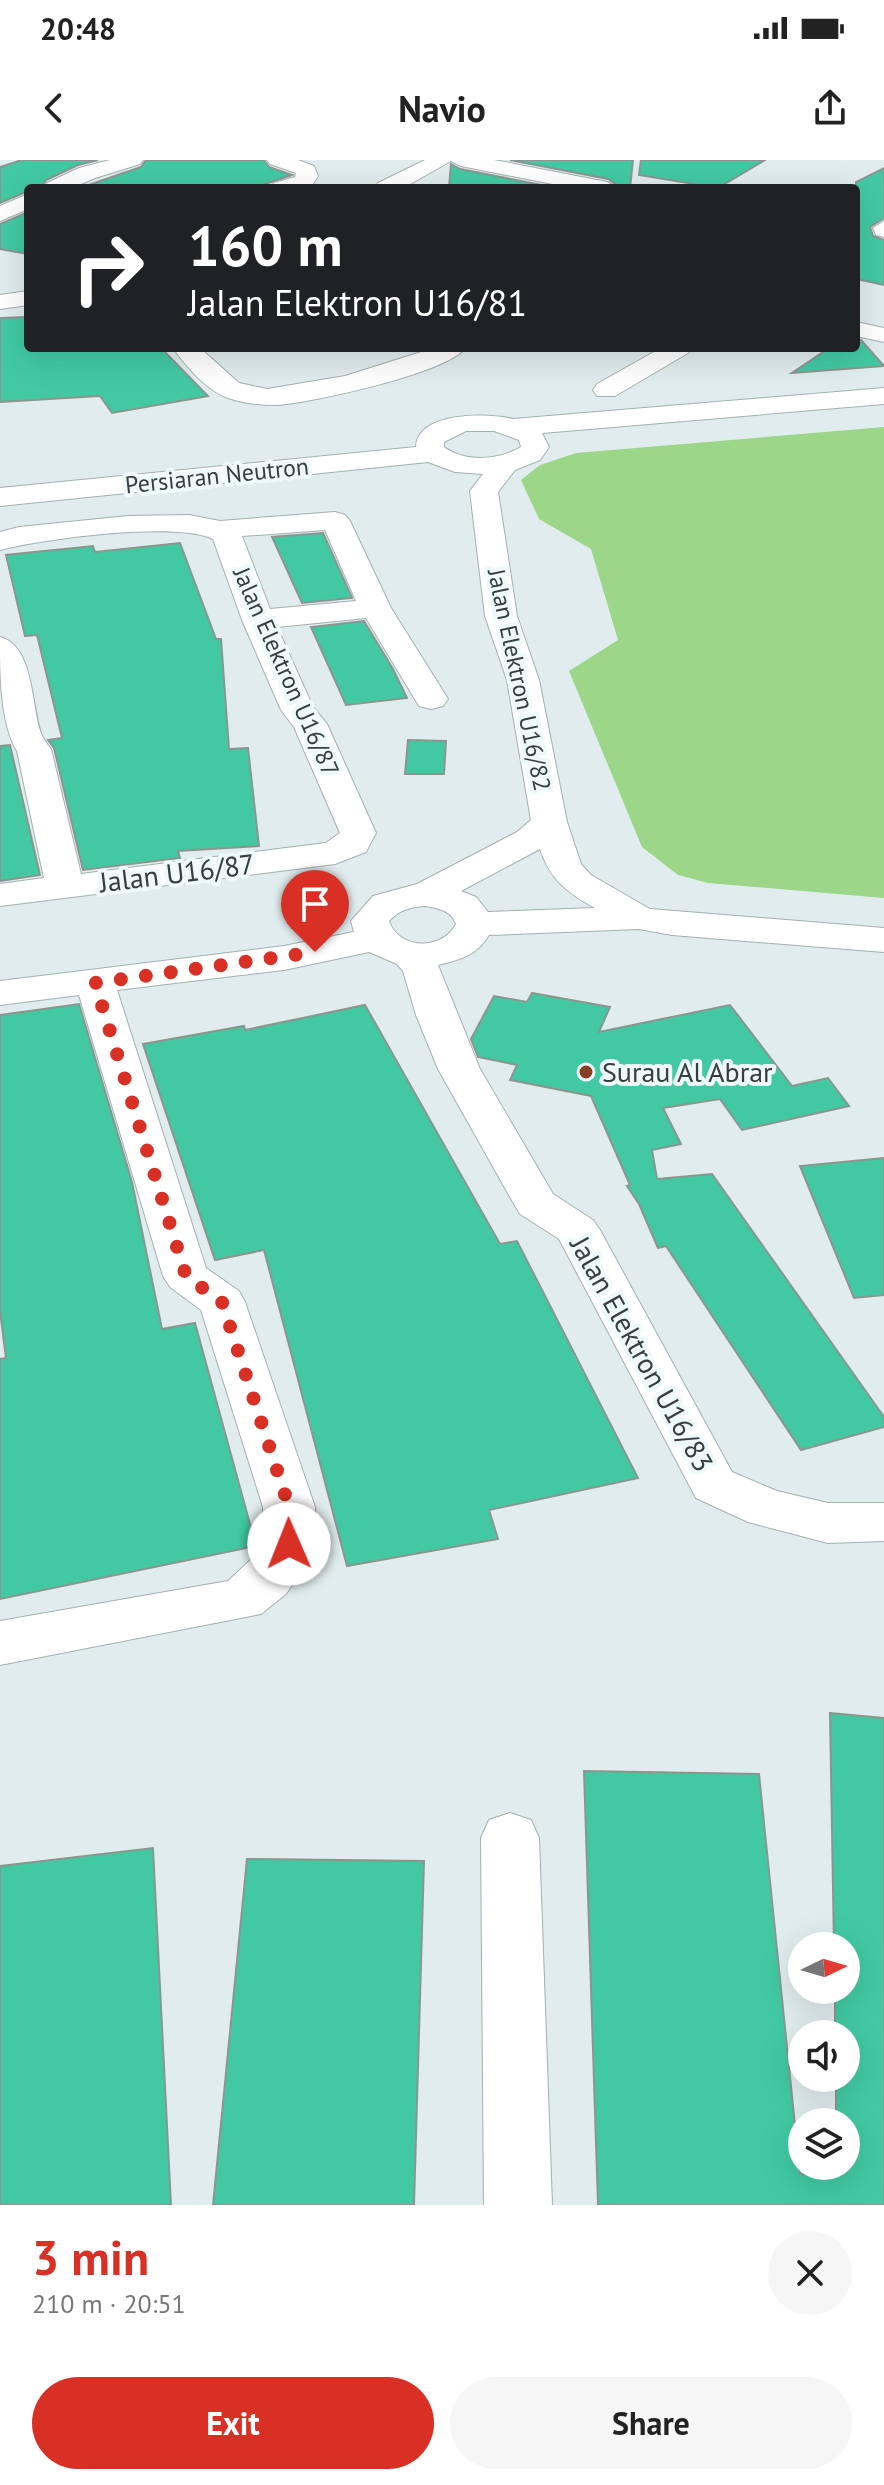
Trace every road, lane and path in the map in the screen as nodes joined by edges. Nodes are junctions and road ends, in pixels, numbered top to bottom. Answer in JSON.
{"nodes":[{"id":1,"x":133,"y":160,"type":"edge"},
{"id":2,"x":277,"y":160,"type":"edge"},
{"id":3,"x":441,"y":160,"type":"edge"},
{"id":4,"x":461,"y":160,"type":"edge"},
{"id":5,"x":64,"y":184,"type":"edge"},
{"id":6,"x":296,"y":184,"type":"edge"},
{"id":7,"x":394,"y":184,"type":"edge"},
{"id":8,"x":586,"y":184,"type":"edge"},
{"id":9,"x":24,"y":203,"type":"edge"},
{"id":10,"x":0,"y":214,"type":"edge"},
{"id":11,"x":24,"y":299,"type":"edge"},
{"id":12,"x":0,"y":302,"type":"edge"},
{"id":13,"x":860,"y":330,"type":"edge"},
{"id":14,"x":884,"y":335,"type":"edge"},
{"id":15,"x":190,"y":352,"type":"edge"},
{"id":16,"x":441,"y":352,"type":"edge"},
{"id":17,"x":672,"y":352,"type":"edge"},
{"id":18,"x":606,"y":390,"type":"dead end"},
{"id":19,"x":884,"y":396,"type":"edge"},
{"id":20,"x":884,"y":417,"type":"edge"},
{"id":21,"x":514,"y":427,"type":"junction"},
{"id":22,"x":535,"y":447,"type":"junction"},
{"id":23,"x":440,"y":452,"type":"junction"},
{"id":24,"x":505,"y":464,"type":"junction"},
{"id":25,"x":0,"y":480,"type":"edge"},
{"id":26,"x":484,"y":491,"type":"junction"},
{"id":27,"x":0,"y":497,"type":"edge"},
{"id":28,"x":221,"y":529,"type":"junction"},
{"id":29,"x":0,"y":541,"type":"edge"},
{"id":30,"x":375,"y":608,"type":"junction"},
{"id":31,"x":258,"y":620,"type":"junction"},
{"id":32,"x":0,"y":647,"type":"edge"},
{"id":33,"x":431,"y":699,"type":"dead end"},
{"id":34,"x":549,"y":822,"type":"junction"},
{"id":35,"x":353,"y":844,"type":"joint"},
{"id":36,"x":65,"y":887,"type":"junction"},
{"id":37,"x":0,"y":895,"type":"edge"},
{"id":38,"x":425,"y":895,"type":"junction"},
{"id":39,"x":469,"y":914,"type":"junction"},
{"id":40,"x":639,"y":918,"type":"junction"},
{"id":41,"x":884,"y":940,"type":"edge"},
{"id":42,"x":392,"y":946,"type":"junction"},
{"id":43,"x":95,"y":983,"type":"junction"},
{"id":44,"x":0,"y":993,"type":"edge"},
{"id":45,"x":884,"y":1522,"type":"edge"},
{"id":46,"x":0,"y":1643,"type":"edge"},
{"id":47,"x":510,"y":1838,"type":"dead end"},
{"id":48,"x":518,"y":2205,"type":"edge"}],
"edges":[{"from":1,"to":5,"type":"street"},
{"from":2,"to":6,"type":"street"},
{"from":3,"to":7,"type":"street"},
{"from":4,"to":8,"type":"street"},
{"from":9,"to":10,"type":"street"},
{"from":11,"to":12,"type":"street"},
{"from":13,"to":14,"type":"street"},
{"from":15,"to":16,"type":"street"},
{"from":17,"to":18,"type":"street"},
{"from":19,"to":21,"type":"street"},
{"from":20,"to":22,"type":"street"},
{"from":21,"to":22,"type":"street"},
{"from":21,"to":23,"type":"street"},
{"from":22,"to":24,"type":"street"},
{"from":23,"to":24,"type":"street"},
{"from":23,"to":25,"type":"street","name":"Persiaran Neutron"},
{"from":23,"to":26,"type":"street"},
{"from":23,"to":27,"type":"street","name":"Persiaran Neutron"},
{"from":24,"to":26,"type":"street"},
{"from":26,"to":34,"type":"street","name":"Jalan Elektron U16/82"},
{"from":28,"to":29,"type":"street"},
{"from":28,"to":30,"type":"street"},
{"from":28,"to":31,"type":"street","name":"Jalan Elektron U16/87"},
{"from":30,"to":31,"type":"street"},
{"from":30,"to":33,"type":"street"},
{"from":31,"to":35,"type":"street","name":"Jalan Elektron U16/87"},
{"from":32,"to":36,"type":"street"},
{"from":34,"to":38,"type":"street"},
{"from":34,"to":39,"type":"street"},
{"from":34,"to":40,"type":"street","name":"Jalan Elektron U16/82"},
{"from":35,"to":36,"type":"street","name":"Jalan U16/87"},
{"from":36,"to":37,"type":"street","name":"Jalan U16/87"},
{"from":38,"to":39,"type":"street"},
{"from":38,"to":42,"type":"street"},
{"from":39,"to":40,"type":"street"},
{"from":39,"to":42,"type":"street"},
{"from":40,"to":41,"type":"street"},
{"from":42,"to":43,"type":"street"},
{"from":42,"to":45,"type":"street","name":"Jalan Elektron U16/83"},
{"from":43,"to":44,"type":"street"},
{"from":43,"to":46,"type":"street"},
{"from":47,"to":48,"type":"street"}]}
